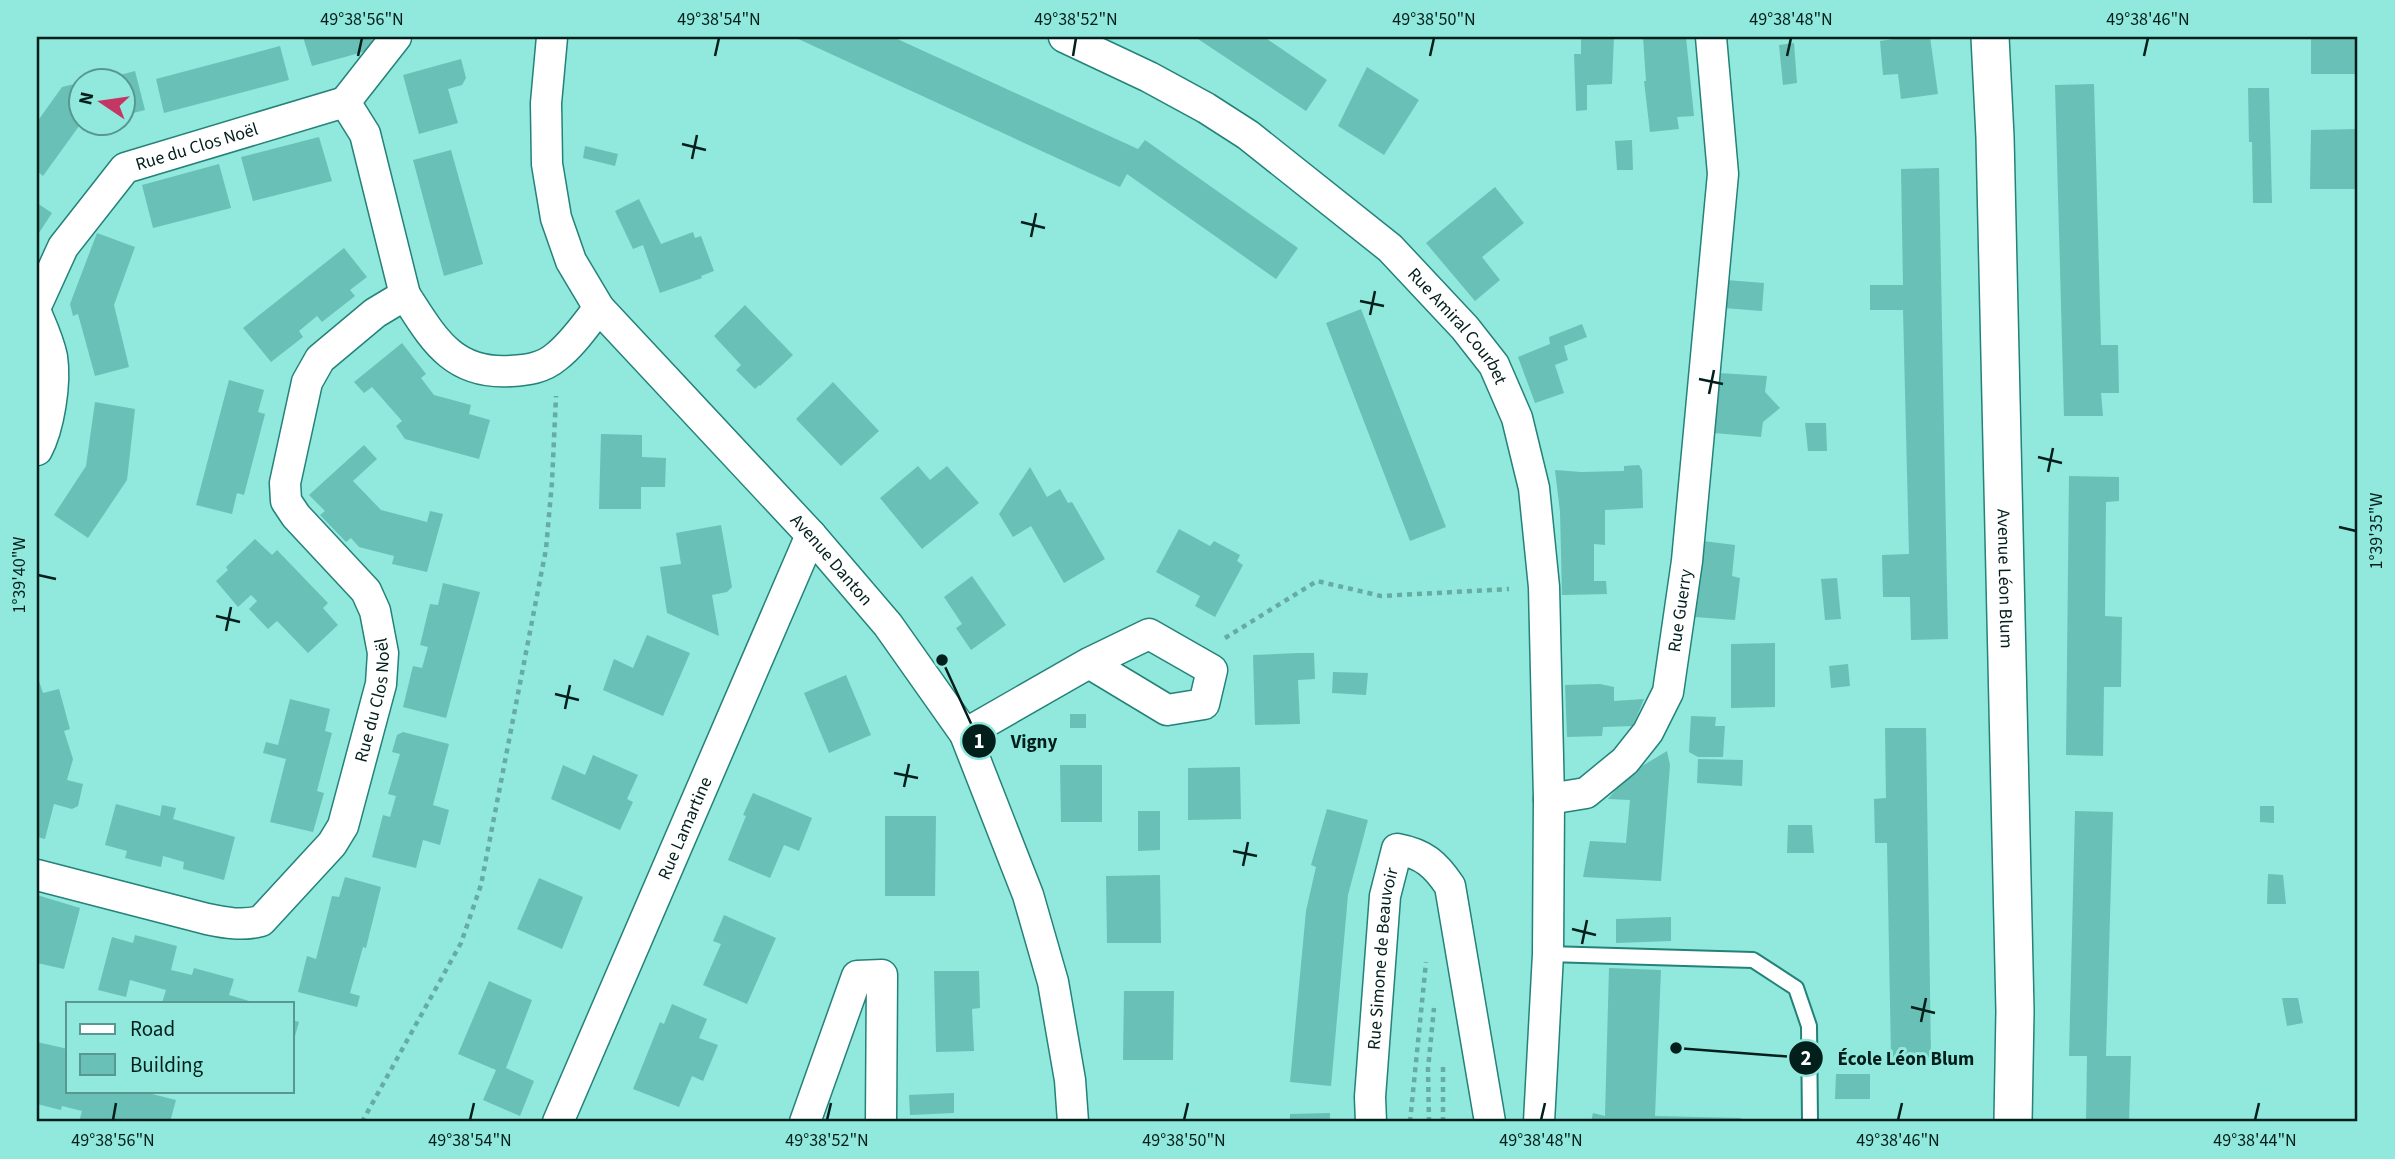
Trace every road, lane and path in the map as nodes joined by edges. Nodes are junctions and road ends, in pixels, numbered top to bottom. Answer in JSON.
{"nodes":[{"id":1,"x":396,"y":37,"type":"edge"},
{"id":2,"x":552,"y":37,"type":"edge"},
{"id":3,"x":1064,"y":37,"type":"edge"},
{"id":4,"x":1711,"y":37,"type":"edge"},
{"id":5,"x":1990,"y":37,"type":"edge"},
{"id":6,"x":345,"y":102,"type":"junction"},
{"id":7,"x":405,"y":295,"type":"junction"},
{"id":8,"x":37,"y":304,"type":"edge"},
{"id":9,"x":599,"y":308,"type":"junction"},
{"id":10,"x":37,"y":315,"type":"edge"},
{"id":11,"x":558,"y":356,"type":"junction"},
{"id":12,"x":37,"y":450,"type":"edge"},
{"id":13,"x":811,"y":535,"type":"junction"},
{"id":14,"x":1544,"y":587,"type":"junction"},
{"id":15,"x":1191,"y":658,"type":"junction"},
{"id":16,"x":1089,"y":663,"type":"junction"},
{"id":17,"x":965,"y":734,"type":"junction"},
{"id":18,"x":1549,"y":799,"type":"junction"},
{"id":19,"x":37,"y":875,"type":"edge"},
{"id":20,"x":1427,"y":954,"type":"dead end"},
{"id":21,"x":1548,"y":954,"type":"junction"},
{"id":22,"x":1434,"y":1005,"type":"dead end"},
{"id":23,"x":362,"y":1122,"type":"edge"},
{"id":24,"x":558,"y":1122,"type":"edge"},
{"id":25,"x":804,"y":1122,"type":"edge"},
{"id":26,"x":881,"y":1122,"type":"edge"},
{"id":27,"x":1073,"y":1122,"type":"edge"},
{"id":28,"x":1371,"y":1122,"type":"edge"},
{"id":29,"x":1410,"y":1122,"type":"edge"},
{"id":30,"x":1429,"y":1122,"type":"edge"},
{"id":31,"x":1490,"y":1122,"type":"edge"},
{"id":32,"x":1539,"y":1122,"type":"edge"},
{"id":33,"x":1810,"y":1122,"type":"edge"},
{"id":34,"x":2013,"y":1122,"type":"edge"}],
"edges":[{"from":1,"to":6,"type":"street"},
{"from":2,"to":9,"type":"street","name":"Avenue Danton"},
{"from":3,"to":14,"type":"street","name":"Rue Amiral Courbet"},
{"from":4,"to":18,"type":"street","name":"Rue Guerry"},
{"from":5,"to":34,"type":"street","name":"Avenue Léon Blum"},
{"from":6,"to":7,"type":"street"},
{"from":6,"to":8,"type":"street","name":"Rue du Clos Noël"},
{"from":7,"to":11,"type":"street"},
{"from":7,"to":19,"type":"street","name":"Rue du Clos Noël"},
{"from":9,"to":11,"type":"street"},
{"from":9,"to":13,"type":"street","name":"Avenue Danton"},
{"from":10,"to":12,"type":"street"},
{"from":11,"to":23,"type":"path"},
{"from":13,"to":17,"type":"street","name":"Avenue Danton"},
{"from":13,"to":24,"type":"street","name":"Rue Lamartine"},
{"from":14,"to":15,"type":"path"},
{"from":14,"to":18,"type":"street","name":"Rue Amiral Courbet"},
{"from":15,"to":16,"type":"street"},
{"from":15,"to":16,"type":"street"},
{"from":16,"to":17,"type":"street"},
{"from":17,"to":27,"type":"street","name":"Avenue Danton"},
{"from":18,"to":21,"type":"street"},
{"from":20,"to":29,"type":"path"},
{"from":21,"to":32,"type":"street"},
{"from":21,"to":33,"type":"lane"},
{"from":22,"to":30,"type":"path"},
{"from":25,"to":26,"type":"street"},
{"from":28,"to":31,"type":"street","name":"Rue Simone de Beauvoir"}]}
